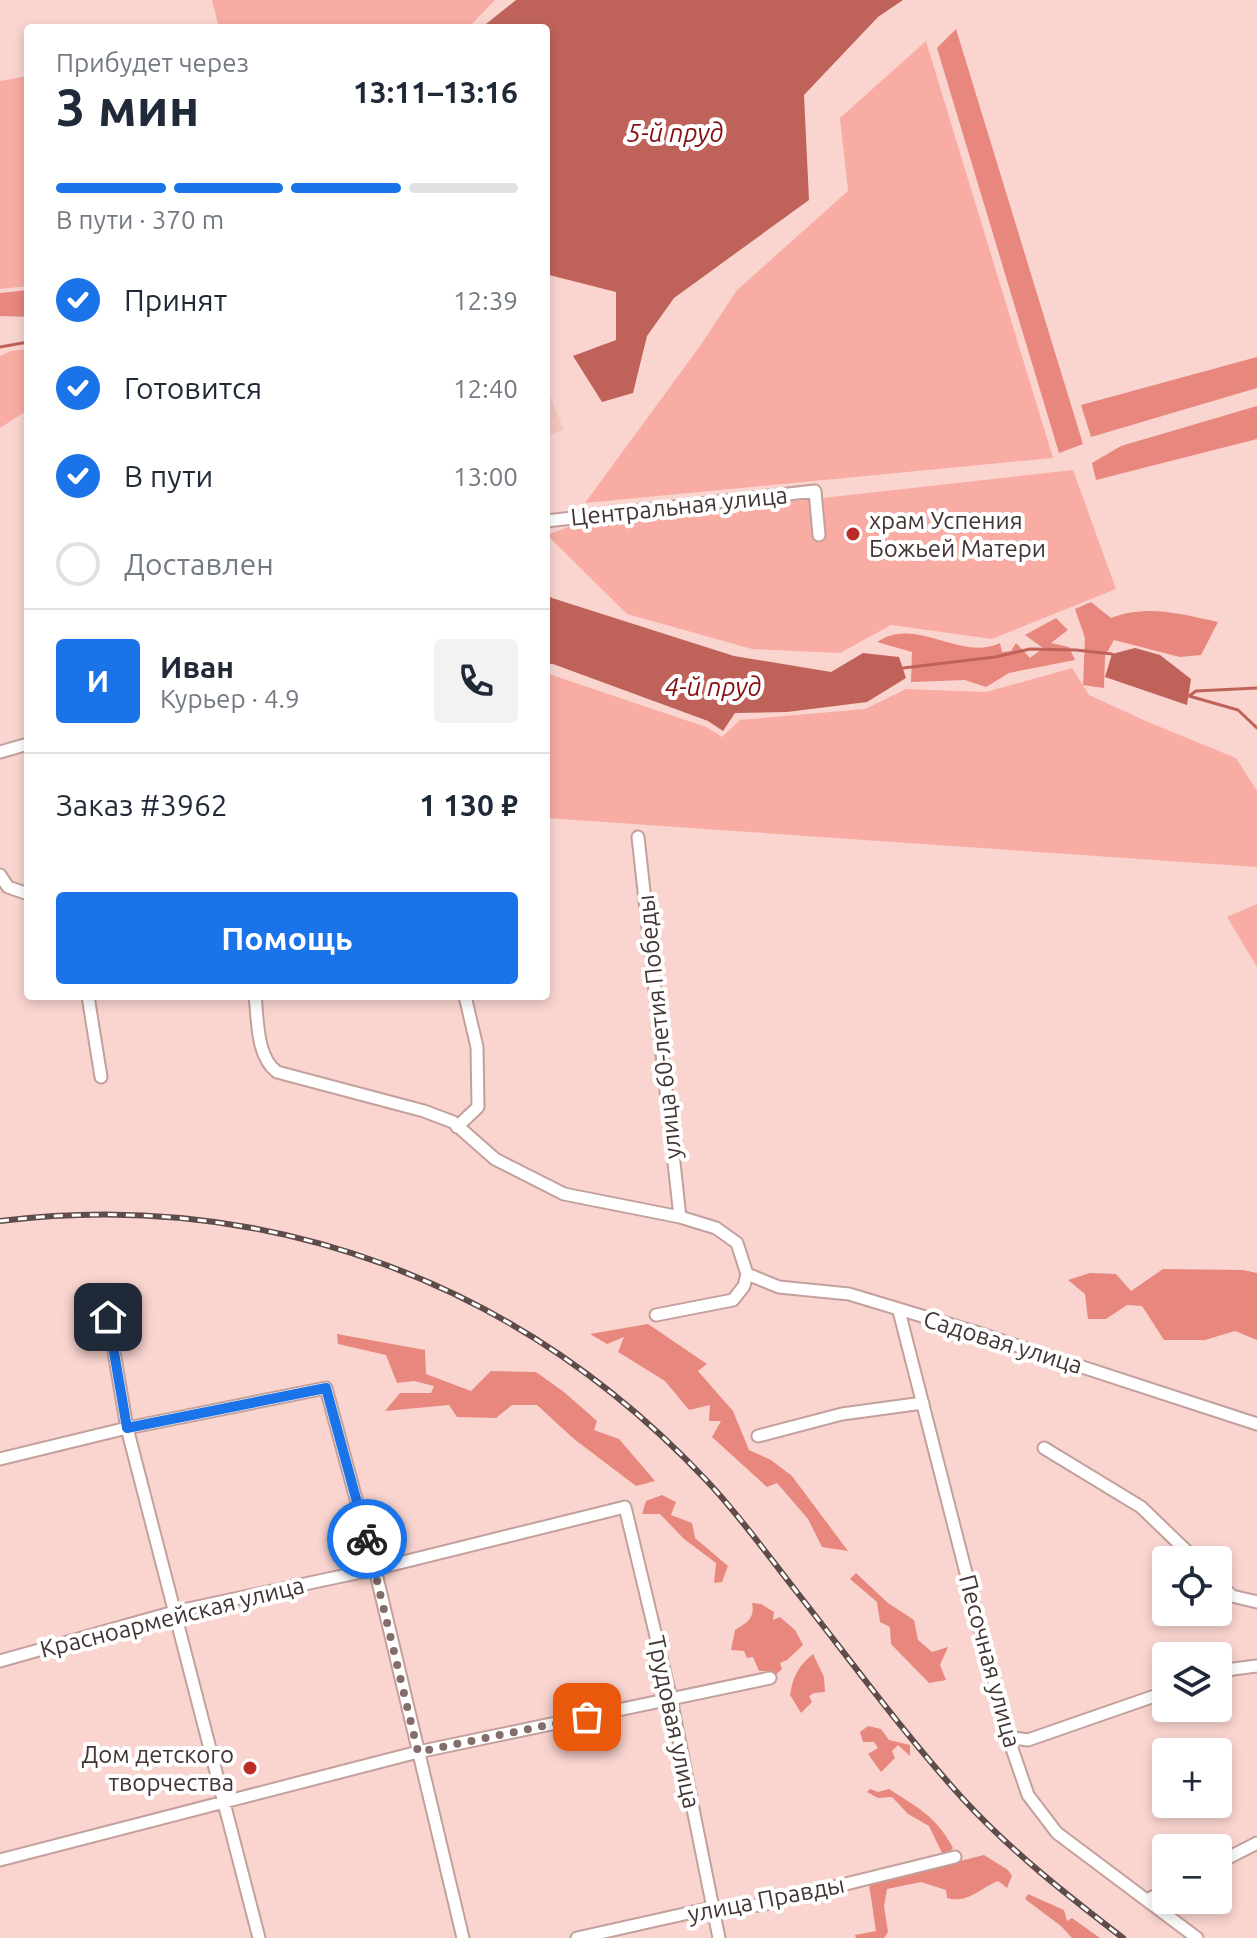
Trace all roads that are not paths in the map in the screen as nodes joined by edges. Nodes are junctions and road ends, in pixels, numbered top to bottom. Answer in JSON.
{"nodes":[{"id":1,"x":550,"y":521,"type":"edge"},
{"id":2,"x":819,"y":535,"type":"dead end"},
{"id":3,"x":24,"y":745,"type":"edge"},
{"id":4,"x":0,"y":752,"type":"edge"},
{"id":5,"x":638,"y":837,"type":"dead end"},
{"id":6,"x":0,"y":875,"type":"edge"},
{"id":7,"x":24,"y":893,"type":"edge"},
{"id":8,"x":89,"y":1000,"type":"edge"},
{"id":9,"x":256,"y":1000,"type":"edge"},
{"id":10,"x":466,"y":1000,"type":"edge"},
{"id":11,"x":101,"y":1077,"type":"dead end"},
{"id":12,"x":457,"y":1127,"type":"junction"},
{"id":13,"x":680,"y":1217,"type":"junction"},
{"id":14,"x":747,"y":1274,"type":"junction"},
{"id":15,"x":899,"y":1311,"type":"junction"},
{"id":16,"x":656,"y":1315,"type":"dead end"},
{"id":17,"x":108,"y":1317,"type":"dead end"},
{"id":18,"x":923,"y":1403,"type":"junction"},
{"id":19,"x":1257,"y":1424,"type":"edge"},
{"id":20,"x":127,"y":1428,"type":"junction"},
{"id":21,"x":758,"y":1436,"type":"dead end"},
{"id":22,"x":1044,"y":1448,"type":"dead end"},
{"id":23,"x":0,"y":1459,"type":"edge"},
{"id":24,"x":625,"y":1507,"type":"joint"},
{"id":25,"x":1181,"y":1546,"type":"edge"},
{"id":26,"x":375,"y":1569,"type":"junction"},
{"id":27,"x":1232,"y":1596,"type":"edge"},
{"id":28,"x":1257,"y":1602,"type":"edge"},
{"id":29,"x":174,"y":1612,"type":"junction"},
{"id":30,"x":0,"y":1661,"type":"edge"},
{"id":31,"x":1257,"y":1666,"type":"edge"},
{"id":32,"x":1232,"y":1671,"type":"edge"},
{"id":33,"x":770,"y":1678,"type":"dead end"},
{"id":34,"x":1152,"y":1697,"type":"edge"},
{"id":35,"x":671,"y":1699,"type":"junction"},
{"id":36,"x":1008,"y":1737,"type":"junction"},
{"id":37,"x":418,"y":1752,"type":"junction"},
{"id":38,"x":224,"y":1804,"type":"junction"},
{"id":39,"x":1257,"y":1843,"type":"edge"},
{"id":40,"x":1232,"y":1856,"type":"edge"},
{"id":41,"x":955,"y":1857,"type":"dead end"},
{"id":42,"x":0,"y":1860,"type":"edge"},
{"id":43,"x":1152,"y":1897,"type":"edge"},
{"id":44,"x":1147,"y":1900,"type":"junction"},
{"id":45,"x":711,"y":1908,"type":"junction"},
{"id":46,"x":259,"y":1938,"type":"edge"},
{"id":47,"x":463,"y":1938,"type":"edge"},
{"id":48,"x":577,"y":1938,"type":"edge"},
{"id":49,"x":719,"y":1938,"type":"edge"},
{"id":50,"x":1197,"y":1938,"type":"edge"}],
"edges":[{"from":1,"to":2,"type":"street","name":"Центральная улица"},
{"from":3,"to":4,"type":"street"},
{"from":5,"to":13,"type":"street","name":"улица 60-летия Победы"},
{"from":6,"to":7,"type":"street"},
{"from":8,"to":11,"type":"street"},
{"from":9,"to":12,"type":"street"},
{"from":10,"to":12,"type":"street"},
{"from":12,"to":13,"type":"street"},
{"from":13,"to":14,"type":"street"},
{"from":14,"to":15,"type":"street","name":"Садовая улица"},
{"from":14,"to":16,"type":"street"},
{"from":15,"to":18,"type":"street","name":"Песочная улица"},
{"from":15,"to":19,"type":"street","name":"Садовая улица"},
{"from":17,"to":20,"type":"street"},
{"from":18,"to":21,"type":"street"},
{"from":18,"to":36,"type":"street","name":"Песочная улица"},
{"from":20,"to":23,"type":"street"},
{"from":20,"to":26,"type":"street"},
{"from":20,"to":29,"type":"street"},
{"from":22,"to":25,"type":"street"},
{"from":24,"to":26,"type":"street","name":"Красноармейская улица"},
{"from":24,"to":35,"type":"street","name":"Трудовая улица"},
{"from":26,"to":29,"type":"street","name":"Красноармейская улица"},
{"from":26,"to":37,"type":"street"},
{"from":27,"to":28,"type":"street"},
{"from":29,"to":30,"type":"street","name":"Красноармейская улица"},
{"from":29,"to":38,"type":"street"},
{"from":31,"to":32,"type":"street"},
{"from":33,"to":35,"type":"street"},
{"from":34,"to":36,"type":"street"},
{"from":35,"to":37,"type":"street"},
{"from":35,"to":45,"type":"street","name":"Трудовая улица"},
{"from":36,"to":44,"type":"street","name":"Песочная улица"},
{"from":37,"to":38,"type":"street"},
{"from":37,"to":47,"type":"street"},
{"from":38,"to":42,"type":"street"},
{"from":38,"to":46,"type":"street"},
{"from":39,"to":40,"type":"street"},
{"from":41,"to":45,"type":"street","name":"улица Правды"},
{"from":43,"to":44,"type":"street"},
{"from":44,"to":50,"type":"street","name":"Песочная улица"},
{"from":45,"to":48,"type":"street","name":"улица Правды"},
{"from":45,"to":49,"type":"street","name":"Трудовая улица"}]}
